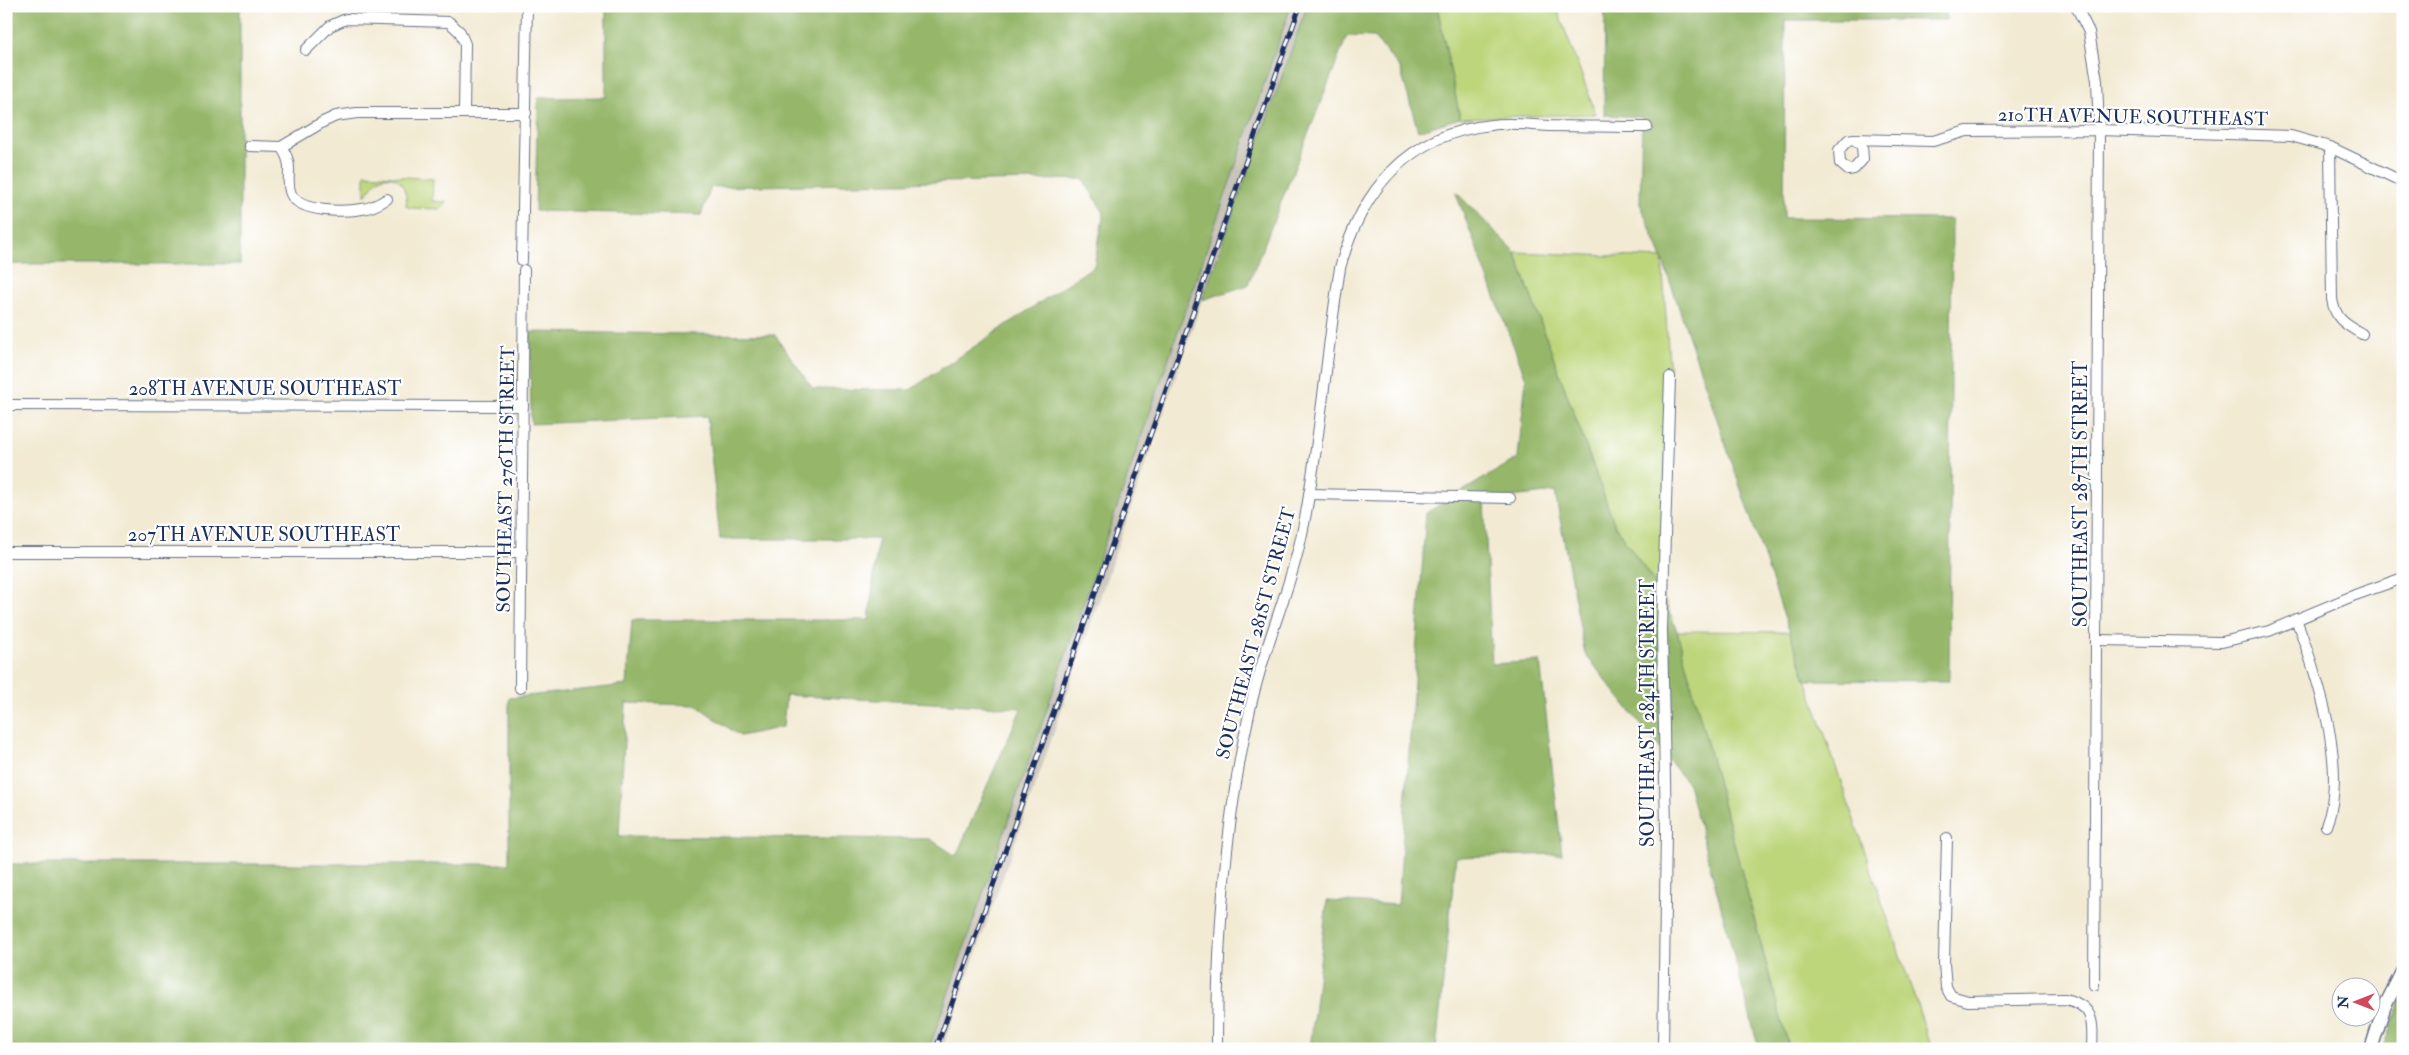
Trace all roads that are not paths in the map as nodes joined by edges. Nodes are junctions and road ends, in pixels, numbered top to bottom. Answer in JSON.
{"nodes":[{"id":1,"x":527,"y":6,"type":"edge"},
{"id":2,"x":2076,"y":6,"type":"edge"},
{"id":3,"x":306,"y":50,"type":"dead end"},
{"id":4,"x":464,"y":113,"type":"junction"},
{"id":5,"x":526,"y":113,"type":"junction"},
{"id":6,"x":1646,"y":127,"type":"dead end"},
{"id":7,"x":2099,"y":130,"type":"junction"},
{"id":8,"x":1854,"y":139,"type":"dead end"},
{"id":9,"x":250,"y":146,"type":"dead end"},
{"id":10,"x":282,"y":147,"type":"junction"},
{"id":11,"x":2330,"y":148,"type":"junction"},
{"id":12,"x":2403,"y":182,"type":"edge"},
{"id":13,"x":387,"y":199,"type":"dead end"},
{"id":14,"x":2362,"y":334,"type":"dead end"},
{"id":15,"x":1670,"y":377,"type":"dead end"},
{"id":16,"x":6,"y":405,"type":"edge"},
{"id":17,"x":523,"y":406,"type":"junction"},
{"id":18,"x":1309,"y":494,"type":"junction"},
{"id":19,"x":1510,"y":498,"type":"dead end"},
{"id":20,"x":6,"y":552,"type":"edge"},
{"id":21,"x":522,"y":552,"type":"junction"},
{"id":22,"x":2403,"y":578,"type":"edge"},
{"id":23,"x":2296,"y":619,"type":"junction"},
{"id":24,"x":2096,"y":640,"type":"junction"},
{"id":25,"x":520,"y":688,"type":"dead end"},
{"id":26,"x":2326,"y":826,"type":"dead end"},
{"id":27,"x":1947,"y":838,"type":"dead end"},
{"id":28,"x":2403,"y":970,"type":"edge"},
{"id":29,"x":2094,"y":985,"type":"dead end"},
{"id":30,"x":1217,"y":1049,"type":"edge"},
{"id":31,"x":1663,"y":1049,"type":"edge"},
{"id":32,"x":2092,"y":1049,"type":"edge"},
{"id":33,"x":2370,"y":1049,"type":"edge"}],
"edges":[{"from":1,"to":5,"type":"street","name":"SOUTHEAST 276TH STREET"},
{"from":2,"to":7,"type":"street","name":"SOUTHEAST 287TH STREET"},
{"from":3,"to":4,"type":"street"},
{"from":4,"to":5,"type":"street"},
{"from":4,"to":10,"type":"street"},
{"from":5,"to":17,"type":"street","name":"SOUTHEAST 276TH STREET"},
{"from":6,"to":18,"type":"street","name":"SOUTHEAST 281ST STREET"},
{"from":7,"to":8,"type":"street","name":"210TH AVENUE SOUTHEAST"},
{"from":7,"to":11,"type":"street","name":"210TH AVENUE SOUTHEAST"},
{"from":7,"to":24,"type":"street","name":"SOUTHEAST 287TH STREET"},
{"from":9,"to":10,"type":"street"},
{"from":10,"to":13,"type":"street"},
{"from":11,"to":12,"type":"street","name":"210TH AVENUE SOUTHEAST"},
{"from":11,"to":14,"type":"street"},
{"from":15,"to":31,"type":"street","name":"SOUTHEAST 284TH STREET"},
{"from":16,"to":17,"type":"street","name":"208TH AVENUE SOUTHEAST"},
{"from":17,"to":21,"type":"street","name":"SOUTHEAST 276TH STREET"},
{"from":18,"to":19,"type":"street","name":"SOUTHEAST 281ST STREET"},
{"from":18,"to":30,"type":"street","name":"SOUTHEAST 281ST STREET"},
{"from":20,"to":21,"type":"street","name":"207TH AVENUE SOUTHEAST"},
{"from":21,"to":25,"type":"street","name":"SOUTHEAST 276TH STREET"},
{"from":22,"to":23,"type":"street"},
{"from":23,"to":24,"type":"street"},
{"from":23,"to":26,"type":"street"},
{"from":24,"to":29,"type":"street","name":"SOUTHEAST 287TH STREET"},
{"from":27,"to":32,"type":"street"},
{"from":28,"to":33,"type":"street"}]}
